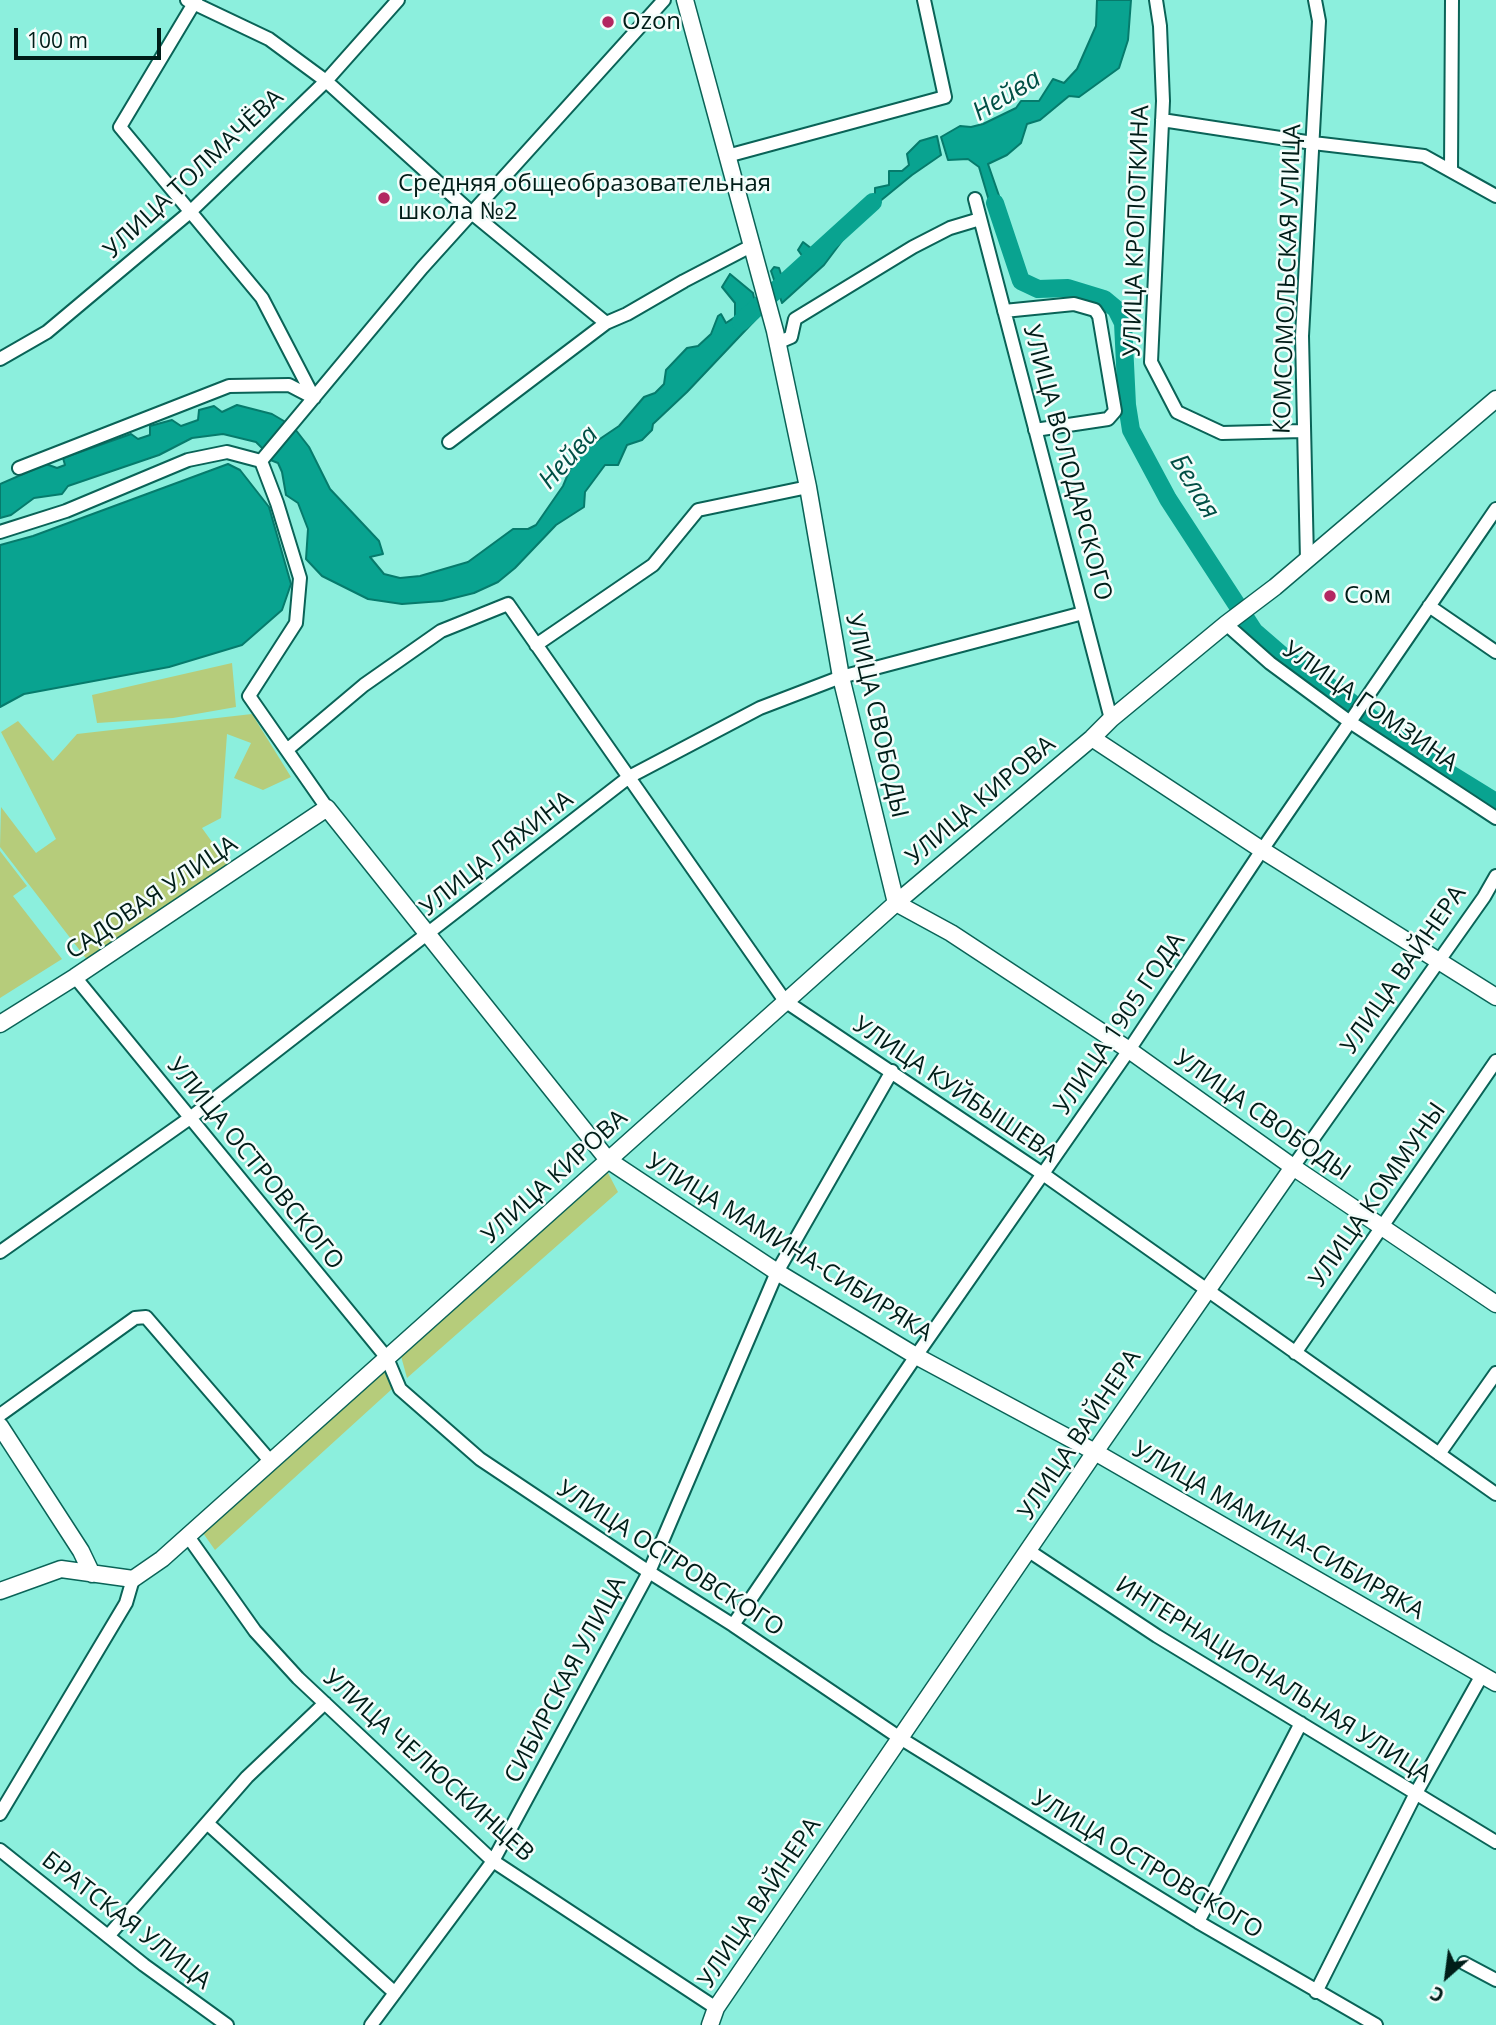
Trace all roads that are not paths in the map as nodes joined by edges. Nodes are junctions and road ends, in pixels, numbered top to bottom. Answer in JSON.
{"nodes":[{"id":1,"x":398,"y":0,"type":"edge"},
{"id":2,"x":664,"y":0,"type":"edge"},
{"id":3,"x":685,"y":0,"type":"edge"},
{"id":4,"x":924,"y":0,"type":"edge"},
{"id":5,"x":1156,"y":0,"type":"edge"},
{"id":6,"x":1315,"y":0,"type":"edge"},
{"id":7,"x":1452,"y":0,"type":"edge"},
{"id":8,"x":192,"y":1,"type":"edge"},
{"id":9,"x":326,"y":80,"type":"junction"},
{"id":10,"x":1162,"y":120,"type":"junction"},
{"id":11,"x":1313,"y":143,"type":"junction"},
{"id":12,"x":727,"y":156,"type":"junction"},
{"id":13,"x":1451,"y":171,"type":"junction"},
{"id":14,"x":1496,"y":197,"type":"edge"},
{"id":15,"x":975,"y":199,"type":"dead end"},
{"id":16,"x":190,"y":212,"type":"junction"},
{"id":17,"x":473,"y":214,"type":"junction"},
{"id":18,"x":980,"y":219,"type":"junction"},
{"id":19,"x":752,"y":245,"type":"junction"},
{"id":20,"x":1004,"y":311,"type":"junction"},
{"id":21,"x":606,"y":323,"type":"junction"},
{"id":22,"x":776,"y":337,"type":"junction"},
{"id":23,"x":0,"y":359,"type":"edge"},
{"id":24,"x":314,"y":398,"type":"junction"},
{"id":25,"x":1496,"y":399,"type":"edge"},
{"id":26,"x":1035,"y":430,"type":"junction"},
{"id":27,"x":1303,"y":431,"type":"junction"},
{"id":28,"x":449,"y":442,"type":"dead end"},
{"id":29,"x":261,"y":461,"type":"junction"},
{"id":30,"x":19,"y":468,"type":"dead end"},
{"id":31,"x":808,"y":487,"type":"junction"},
{"id":32,"x":1496,"y":509,"type":"edge"},
{"id":33,"x":0,"y":532,"type":"edge"},
{"id":34,"x":1307,"y":560,"type":"junction"},
{"id":35,"x":1429,"y":606,"type":"junction"},
{"id":36,"x":1083,"y":613,"type":"junction"},
{"id":37,"x":1220,"y":629,"type":"junction"},
{"id":38,"x":536,"y":645,"type":"junction"},
{"id":39,"x":1496,"y":652,"type":"edge"},
{"id":40,"x":841,"y":677,"type":"junction"},
{"id":41,"x":1111,"y":719,"type":"junction"},
{"id":42,"x":1350,"y":722,"type":"junction"},
{"id":43,"x":1092,"y":738,"type":"junction"},
{"id":44,"x":288,"y":749,"type":"junction"},
{"id":45,"x":629,"y":777,"type":"junction"},
{"id":46,"x":327,"y":808,"type":"junction"},
{"id":47,"x":1496,"y":818,"type":"edge"},
{"id":48,"x":1262,"y":850,"type":"junction"},
{"id":49,"x":1496,"y":876,"type":"edge"},
{"id":50,"x":896,"y":903,"type":"junction"},
{"id":51,"x":429,"y":933,"type":"junction"},
{"id":52,"x":1438,"y":961,"type":"junction"},
{"id":53,"x":75,"y":977,"type":"junction"},
{"id":54,"x":1496,"y":997,"type":"edge"},
{"id":55,"x":785,"y":1001,"type":"junction"},
{"id":56,"x":0,"y":1024,"type":"edge"},
{"id":57,"x":1129,"y":1050,"type":"junction"},
{"id":58,"x":1496,"y":1061,"type":"edge"},
{"id":59,"x":892,"y":1071,"type":"junction"},
{"id":60,"x":190,"y":1118,"type":"junction"},
{"id":61,"x":608,"y":1160,"type":"junction"},
{"id":62,"x":1293,"y":1167,"type":"junction"},
{"id":63,"x":1043,"y":1174,"type":"junction"},
{"id":64,"x":1382,"y":1226,"type":"junction"},
{"id":65,"x":0,"y":1252,"type":"edge"},
{"id":66,"x":777,"y":1272,"type":"junction"},
{"id":67,"x":1208,"y":1292,"type":"junction"},
{"id":68,"x":1496,"y":1304,"type":"edge"},
{"id":69,"x":1295,"y":1353,"type":"junction"},
{"id":70,"x":916,"y":1356,"type":"junction"},
{"id":71,"x":387,"y":1358,"type":"junction"},
{"id":72,"x":1496,"y":1373,"type":"edge"},
{"id":73,"x":0,"y":1415,"type":"edge"},
{"id":74,"x":0,"y":1426,"type":"edge"},
{"id":75,"x":1095,"y":1452,"type":"junction"},
{"id":76,"x":1439,"y":1454,"type":"junction"},
{"id":77,"x":271,"y":1462,"type":"junction"},
{"id":78,"x":1496,"y":1494,"type":"edge"},
{"id":79,"x":187,"y":1535,"type":"junction"},
{"id":80,"x":1029,"y":1551,"type":"junction"},
{"id":81,"x":649,"y":1572,"type":"junction"},
{"id":82,"x":92,"y":1574,"type":"junction"},
{"id":83,"x":133,"y":1579,"type":"junction"},
{"id":84,"x":0,"y":1591,"type":"edge"},
{"id":85,"x":733,"y":1625,"type":"junction"},
{"id":86,"x":1489,"y":1679,"type":"edge"},
{"id":87,"x":325,"y":1703,"type":"junction"},
{"id":88,"x":1301,"y":1723,"type":"junction"},
{"id":89,"x":900,"y":1738,"type":"junction"},
{"id":90,"x":1416,"y":1793,"type":"junction"},
{"id":91,"x":0,"y":1814,"type":"edge"},
{"id":92,"x":207,"y":1823,"type":"junction"},
{"id":93,"x":1496,"y":1842,"type":"edge"},
{"id":94,"x":0,"y":1850,"type":"edge"},
{"id":95,"x":493,"y":1861,"type":"junction"},
{"id":96,"x":1198,"y":1922,"type":"junction"},
{"id":97,"x":109,"y":1934,"type":"junction"},
{"id":98,"x":1464,"y":1963,"type":"dead end"},
{"id":99,"x":1496,"y":1980,"type":"edge"},
{"id":100,"x":1316,"y":1992,"type":"junction"},
{"id":101,"x":395,"y":1993,"type":"junction"},
{"id":102,"x":716,"y":2008,"type":"junction"},
{"id":103,"x":227,"y":2025,"type":"edge"},
{"id":104,"x":371,"y":2025,"type":"edge"},
{"id":105,"x":710,"y":2025,"type":"edge"},
{"id":106,"x":1376,"y":2025,"type":"edge"}],
"edges":[{"from":1,"to":9,"type":"street","name":"УЛИЦА ТОЛМАЧЁВА"},
{"from":2,"to":17,"type":"street"},
{"from":3,"to":12,"type":"main road","name":"УЛИЦА СВОБОДЫ"},
{"from":4,"to":12,"type":"street"},
{"from":5,"to":10,"type":"street","name":"УЛИЦА КРОПОТКИНА"},
{"from":6,"to":11,"type":"street","name":"КОМСОМОЛЬСКАЯ УЛИЦА"},
{"from":7,"to":13,"type":"street"},
{"from":8,"to":9,"type":"street"},
{"from":8,"to":16,"type":"street"},
{"from":9,"to":16,"type":"street","name":"УЛИЦА ТОЛМАЧЁВА"},
{"from":9,"to":17,"type":"street"},
{"from":10,"to":11,"type":"street"},
{"from":10,"to":27,"type":"street","name":"УЛИЦА КРОПОТКИНА"},
{"from":11,"to":13,"type":"street"},
{"from":11,"to":27,"type":"street","name":"КОМСОМОЛЬСКАЯ УЛИЦА"},
{"from":12,"to":19,"type":"main road","name":"УЛИЦА СВОБОДЫ"},
{"from":13,"to":14,"type":"street"},
{"from":15,"to":18,"type":"street","name":"УЛИЦА ВОЛОДАРСКОГО"},
{"from":16,"to":23,"type":"street","name":"УЛИЦА ТОЛМАЧЁВА"},
{"from":16,"to":24,"type":"street"},
{"from":17,"to":21,"type":"street"},
{"from":17,"to":24,"type":"street"},
{"from":18,"to":20,"type":"street","name":"УЛИЦА ВОЛОДАРСКОГО"},
{"from":18,"to":22,"type":"street"},
{"from":19,"to":21,"type":"street"},
{"from":19,"to":22,"type":"main road","name":"УЛИЦА СВОБОДЫ"},
{"from":20,"to":26,"type":"street","name":"УЛИЦА ВОЛОДАРСКОГО"},
{"from":20,"to":26,"type":"street","name":"УЛИЦА КРОПОТКИНА"},
{"from":21,"to":28,"type":"street"},
{"from":22,"to":31,"type":"main road","name":"УЛИЦА СВОБОДЫ"},
{"from":24,"to":29,"type":"street"},
{"from":24,"to":30,"type":"street"},
{"from":25,"to":34,"type":"main road"},
{"from":26,"to":36,"type":"street","name":"УЛИЦА ВОЛОДАРСКОГО"},
{"from":27,"to":34,"type":"street","name":"КОМСОМОЛЬСКАЯ УЛИЦА"},
{"from":29,"to":33,"type":"street"},
{"from":29,"to":44,"type":"street","name":"УЛИЦА МАМИНА-СИБИРЯКА"},
{"from":31,"to":38,"type":"street"},
{"from":31,"to":40,"type":"main road","name":"УЛИЦА СВОБОДЫ"},
{"from":32,"to":35,"type":"street"},
{"from":34,"to":37,"type":"main road","name":"УЛИЦА КИРОВА"},
{"from":35,"to":39,"type":"street"},
{"from":35,"to":42,"type":"street","name":"УЛИЦА 1905 ГОДА"},
{"from":36,"to":40,"type":"street","name":"УЛИЦА ЛЯХИНА"},
{"from":36,"to":41,"type":"street","name":"УЛИЦА ВОЛОДАРСКОГО"},
{"from":37,"to":41,"type":"main road","name":"УЛИЦА КИРОВА"},
{"from":37,"to":42,"type":"street","name":"УЛИЦА ГОМЗИНА"},
{"from":38,"to":44,"type":"street","name":"УЛИЦА КУЙБЫШЕВА"},
{"from":38,"to":45,"type":"street","name":"УЛИЦА КУЙБЫШЕВА"},
{"from":40,"to":45,"type":"street","name":"УЛИЦА ЛЯХИНА"},
{"from":40,"to":50,"type":"main road","name":"УЛИЦА СВОБОДЫ"},
{"from":41,"to":43,"type":"main road","name":"УЛИЦА КИРОВА"},
{"from":42,"to":47,"type":"street","name":"УЛИЦА ГОМЗИНА"},
{"from":42,"to":48,"type":"street","name":"УЛИЦА 1905 ГОДА"},
{"from":43,"to":48,"type":"main road"},
{"from":43,"to":50,"type":"main road","name":"УЛИЦА КИРОВА"},
{"from":44,"to":46,"type":"street","name":"УЛИЦА МАМИНА-СИБИРЯКА"},
{"from":45,"to":51,"type":"street","name":"УЛИЦА ЛЯХИНА"},
{"from":45,"to":55,"type":"street","name":"УЛИЦА КУЙБЫШЕВА"},
{"from":46,"to":51,"type":"main road","name":"УЛИЦА МАМИНА-СИБИРЯКА"},
{"from":46,"to":53,"type":"main road","name":"САДОВАЯ УЛИЦА"},
{"from":48,"to":52,"type":"main road"},
{"from":48,"to":57,"type":"street","name":"УЛИЦА 1905 ГОДА"},
{"from":49,"to":52,"type":"street","name":"УЛИЦА ВАЙНЕРА"},
{"from":50,"to":55,"type":"main road","name":"УЛИЦА КИРОВА"},
{"from":50,"to":57,"type":"main road","name":"УЛИЦА СВОБОДЫ"},
{"from":51,"to":60,"type":"street","name":"УЛИЦА ЛЯХИНА"},
{"from":51,"to":61,"type":"main road","name":"УЛИЦА МАМИНА-СИБИРЯКА"},
{"from":52,"to":54,"type":"main road"},
{"from":52,"to":62,"type":"street","name":"УЛИЦА ВАЙНЕРА"},
{"from":53,"to":56,"type":"main road","name":"САДОВАЯ УЛИЦА"},
{"from":53,"to":60,"type":"street","name":"УЛИЦА ОСТРОВСКОГО"},
{"from":55,"to":59,"type":"street","name":"УЛИЦА КУЙБЫШЕВА"},
{"from":55,"to":61,"type":"main road","name":"УЛИЦА КИРОВА"},
{"from":57,"to":62,"type":"main road","name":"УЛИЦА СВОБОДЫ"},
{"from":57,"to":63,"type":"street","name":"УЛИЦА 1905 ГОДА"},
{"from":58,"to":64,"type":"street","name":"УЛИЦА КОММУНЫ"},
{"from":59,"to":63,"type":"street","name":"УЛИЦА КУЙБЫШЕВА"},
{"from":59,"to":66,"type":"street","name":"СИБИРСКАЯ УЛИЦА"},
{"from":60,"to":65,"type":"street","name":"УЛИЦА ЛЯХИНА"},
{"from":60,"to":71,"type":"street","name":"УЛИЦА ОСТРОВСКОГО"},
{"from":61,"to":66,"type":"main road","name":"УЛИЦА МАМИНА-СИБИРЯКА"},
{"from":61,"to":71,"type":"main road","name":"УЛИЦА КИРОВА"},
{"from":62,"to":64,"type":"main road","name":"УЛИЦА СВОБОДЫ"},
{"from":62,"to":67,"type":"main road","name":"УЛИЦА ВАЙНЕРА"},
{"from":63,"to":67,"type":"street","name":"УЛИЦА КУЙБЫШЕВА"},
{"from":63,"to":70,"type":"street","name":"УЛИЦА 1905 ГОДА"},
{"from":64,"to":68,"type":"main road","name":"УЛИЦА СВОБОДЫ"},
{"from":64,"to":69,"type":"street","name":"УЛИЦА КОММУНЫ"},
{"from":66,"to":70,"type":"main road","name":"УЛИЦА МАМИНА-СИБИРЯКА"},
{"from":66,"to":81,"type":"street","name":"СИБИРСКАЯ УЛИЦА"},
{"from":67,"to":69,"type":"street","name":"УЛИЦА КУЙБЫШЕВА"},
{"from":67,"to":75,"type":"main road","name":"УЛИЦА ВАЙНЕРА"},
{"from":69,"to":76,"type":"street","name":"УЛИЦА КУЙБЫШЕВА"},
{"from":70,"to":75,"type":"main road","name":"УЛИЦА МАМИНА-СИБИРЯКА"},
{"from":70,"to":85,"type":"street","name":"УЛИЦА 1905 ГОДА"},
{"from":71,"to":77,"type":"main road","name":"УЛИЦА КИРОВА"},
{"from":71,"to":81,"type":"street","name":"УЛИЦА ОСТРОВСКОГО"},
{"from":72,"to":76,"type":"street"},
{"from":73,"to":77,"type":"street"},
{"from":74,"to":82,"type":"main road"},
{"from":75,"to":80,"type":"main road","name":"УЛИЦА ВАЙНЕРА"},
{"from":75,"to":86,"type":"main road","name":"УЛИЦА МАМИНА-СИБИРЯКА"},
{"from":76,"to":78,"type":"street","name":"УЛИЦА КУЙБЫШЕВА"},
{"from":77,"to":79,"type":"main road","name":"УЛИЦА КИРОВА"},
{"from":79,"to":83,"type":"main road","name":"УЛИЦА КИРОВА"},
{"from":79,"to":87,"type":"street","name":"УЛИЦА ЧЕЛЮСКИНЦЕВ"},
{"from":80,"to":88,"type":"street","name":"ИНТЕРНАЦИОНАЛЬНАЯ УЛИЦА"},
{"from":80,"to":89,"type":"main road","name":"УЛИЦА ВАЙНЕРА"},
{"from":81,"to":85,"type":"street","name":"УЛИЦА ОСТРОВСКОГО"},
{"from":81,"to":95,"type":"street","name":"СИБИРСКАЯ УЛИЦА"},
{"from":82,"to":83,"type":"main road"},
{"from":82,"to":84,"type":"main road"},
{"from":83,"to":91,"type":"street"},
{"from":85,"to":89,"type":"street","name":"УЛИЦА ОСТРОВСКОГО"},
{"from":86,"to":90,"type":"street"},
{"from":87,"to":92,"type":"street"},
{"from":87,"to":95,"type":"street","name":"УЛИЦА ЧЕЛЮСКИНЦЕВ"},
{"from":88,"to":90,"type":"street","name":"ИНТЕРНАЦИОНАЛЬНАЯ УЛИЦА"},
{"from":88,"to":96,"type":"street"},
{"from":89,"to":96,"type":"street","name":"УЛИЦА ОСТРОВСКОГО"},
{"from":89,"to":102,"type":"main road","name":"УЛИЦА ВАЙНЕРА"},
{"from":90,"to":93,"type":"street","name":"ИНТЕРНАЦИОНАЛЬНАЯ УЛИЦА"},
{"from":90,"to":100,"type":"street"},
{"from":92,"to":97,"type":"street"},
{"from":92,"to":101,"type":"street"},
{"from":94,"to":97,"type":"street","name":"БРАТСКАЯ УЛИЦА"},
{"from":95,"to":101,"type":"street","name":"СИБИРСКАЯ УЛИЦА"},
{"from":95,"to":102,"type":"street","name":"УЛИЦА ЧЕЛЮСКИНЦЕВ"},
{"from":96,"to":100,"type":"street","name":"УЛИЦА ОСТРОВСКОГО"},
{"from":97,"to":103,"type":"street","name":"БРАТСКАЯ УЛИЦА"},
{"from":98,"to":99,"type":"street"},
{"from":100,"to":106,"type":"street","name":"УЛИЦА ОСТРОВСКОГО"},
{"from":101,"to":104,"type":"street","name":"СИБИРСКАЯ УЛИЦА"},
{"from":102,"to":105,"type":"main road","name":"УЛИЦА ВАЙНЕРА"}]}
